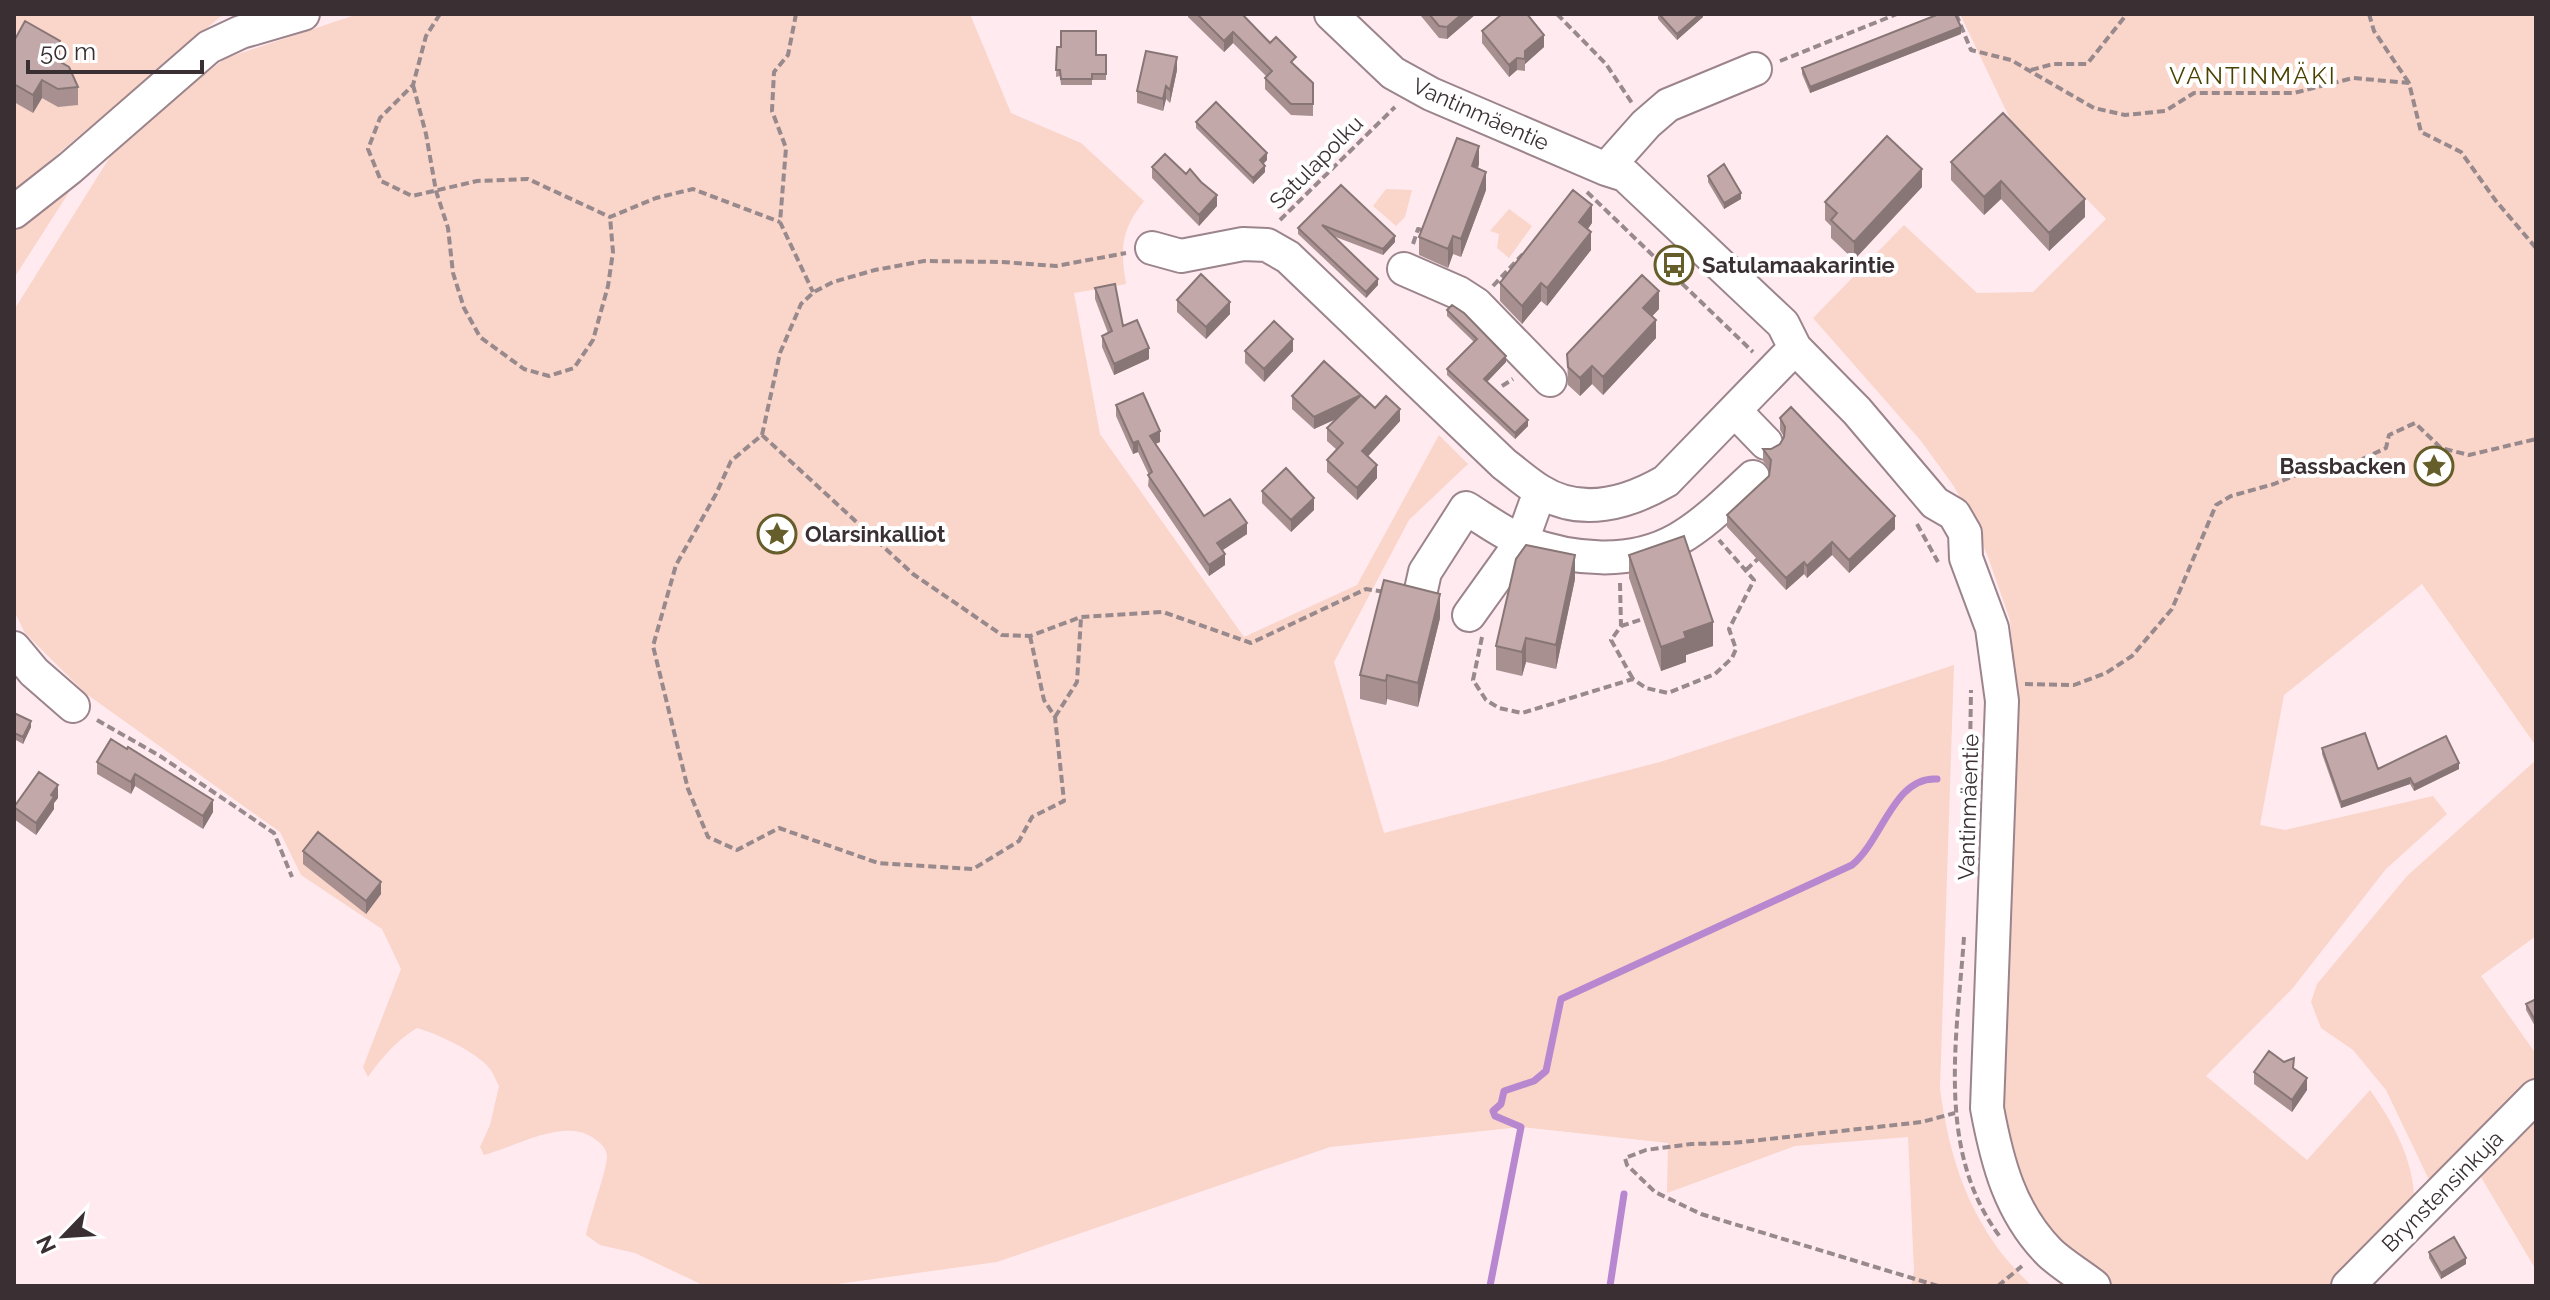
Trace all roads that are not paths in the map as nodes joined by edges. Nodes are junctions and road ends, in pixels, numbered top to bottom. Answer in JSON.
{"nodes":[{"id":1,"x":303,"y":14,"type":"edge"},
{"id":2,"x":1331,"y":14,"type":"edge"},
{"id":3,"x":1347,"y":14,"type":"edge"},
{"id":4,"x":246,"y":23,"type":"edge"},
{"id":5,"x":1364,"y":46,"type":"junction"},
{"id":6,"x":1755,"y":69,"type":"road end"},
{"id":7,"x":1595,"y":179,"type":"junction"},
{"id":8,"x":14,"y":212,"type":"edge"},
{"id":9,"x":1152,"y":248,"type":"road end"},
{"id":10,"x":1404,"y":269,"type":"dead end"},
{"id":11,"x":1795,"y":348,"type":"junction"},
{"id":12,"x":1550,"y":380,"type":"dead end"},
{"id":13,"x":1735,"y":411,"type":"junction"},
{"id":14,"x":1766,"y":443,"type":"dead end"},
{"id":15,"x":1753,"y":477,"type":"dead end"},
{"id":16,"x":1542,"y":493,"type":"junction"},
{"id":17,"x":1522,"y":541,"type":"junction"},
{"id":18,"x":1406,"y":592,"type":"edge"},
{"id":19,"x":1476,"y":625,"type":"road end"},
{"id":20,"x":14,"y":648,"type":"edge"},
{"id":21,"x":73,"y":706,"type":"road end"},
{"id":22,"x":2536,"y":1096,"type":"edge"},
{"id":23,"x":2094,"y":1286,"type":"edge"},
{"id":24,"x":2348,"y":1286,"type":"edge"}],
"edges":[{"from":1,"to":4,"type":"street"},
{"from":2,"to":5,"type":"street","name":"Vantinmäentie"},
{"from":3,"to":5,"type":"street","name":"Vantinmäentie"},
{"from":4,"to":8,"type":"street"},
{"from":5,"to":7,"type":"street","name":"Vantinmäentie"},
{"from":6,"to":7,"type":"street"},
{"from":7,"to":11,"type":"street","name":"Vantinmäentie"},
{"from":9,"to":16,"type":"street"},
{"from":10,"to":12,"type":"street"},
{"from":11,"to":13,"type":"street"},
{"from":11,"to":23,"type":"street","name":"Vantinmäentie"},
{"from":13,"to":14,"type":"street"},
{"from":13,"to":16,"type":"street"},
{"from":15,"to":17,"type":"street"},
{"from":16,"to":17,"type":"street"},
{"from":17,"to":18,"type":"street"},
{"from":17,"to":19,"type":"street"},
{"from":20,"to":21,"type":"street"},
{"from":22,"to":24,"type":"street","name":"Brynstensinkuja"}]}
